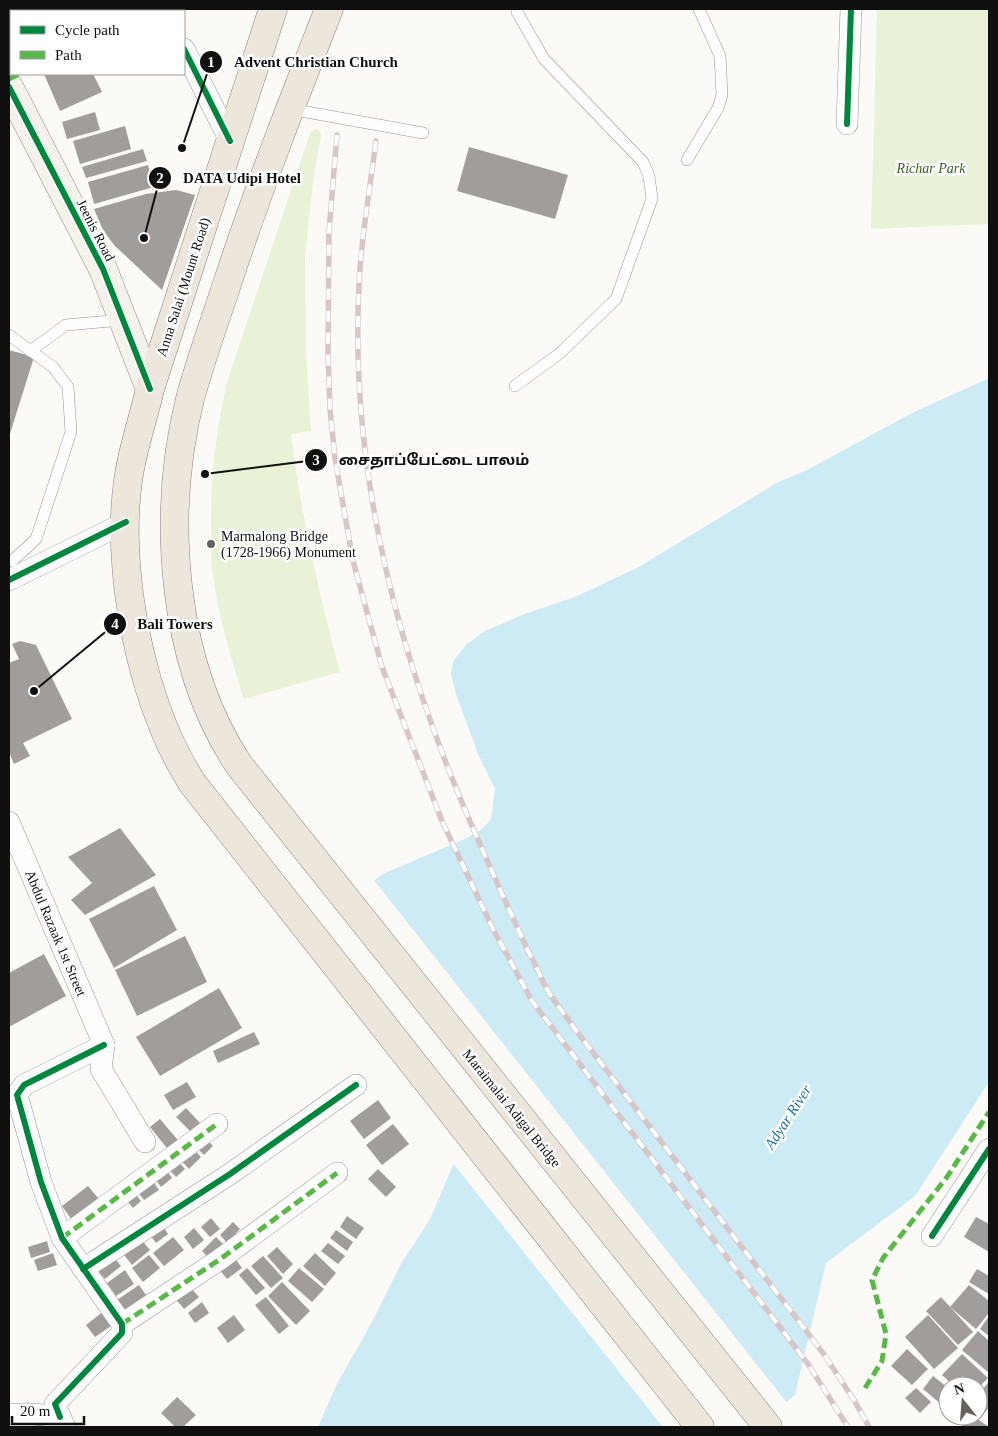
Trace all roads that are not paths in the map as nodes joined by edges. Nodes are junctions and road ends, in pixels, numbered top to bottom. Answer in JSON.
{"nodes":[{"id":1,"x":274,"y":9,"type":"edge"},
{"id":2,"x":329,"y":9,"type":"edge"},
{"id":3,"x":517,"y":9,"type":"edge"},
{"id":4,"x":699,"y":9,"type":"edge"},
{"id":5,"x":851,"y":9,"type":"edge"},
{"id":6,"x":185,"y":51,"type":"edge"},
{"id":7,"x":9,"y":87,"type":"edge"},
{"id":8,"x":290,"y":109,"type":"junction"},
{"id":9,"x":848,"y":124,"type":"dead end"},
{"id":10,"x":423,"y":133,"type":"dead end"},
{"id":11,"x":230,"y":141,"type":"junction"},
{"id":12,"x":686,"y":160,"type":"dead end"},
{"id":13,"x":122,"y":320,"type":"junction"},
{"id":14,"x":9,"y":335,"type":"edge"},
{"id":15,"x":30,"y":350,"type":"junction"},
{"id":16,"x":515,"y":386,"type":"dead end"},
{"id":17,"x":150,"y":389,"type":"junction"},
{"id":18,"x":126,"y":522,"type":"junction"},
{"id":19,"x":36,"y":539,"type":"junction"},
{"id":20,"x":9,"y":561,"type":"edge"},
{"id":21,"x":42,"y":563,"type":"junction"},
{"id":22,"x":9,"y":580,"type":"edge"},
{"id":23,"x":9,"y":822,"type":"edge"},
{"id":24,"x":104,"y":1045,"type":"junction"},
{"id":25,"x":356,"y":1085,"type":"dead end"},
{"id":26,"x":217,"y":1124,"type":"dead end"},
{"id":27,"x":145,"y":1142,"type":"dead end"},
{"id":28,"x":989,"y":1149,"type":"edge"},
{"id":29,"x":337,"y":1173,"type":"dead end"},
{"id":30,"x":932,"y":1236,"type":"dead end"},
{"id":31,"x":62,"y":1238,"type":"junction"},
{"id":32,"x":83,"y":1269,"type":"junction"},
{"id":33,"x":122,"y":1324,"type":"junction"},
{"id":34,"x":9,"y":1414,"type":"edge"},
{"id":35,"x":62,"y":1422,"type":"edge"},
{"id":36,"x":700,"y":1427,"type":"edge"},
{"id":37,"x":768,"y":1427,"type":"edge"}],
"edges":[{"from":1,"to":11,"type":"main road","name":"Anna Salai (Mount Road)"},
{"from":2,"to":8,"type":"main road"},
{"from":3,"to":16,"type":"lane"},
{"from":4,"to":12,"type":"lane"},
{"from":5,"to":9,"type":"street"},
{"from":6,"to":11,"type":"street"},
{"from":7,"to":13,"type":"street","name":"Jeenis Road"},
{"from":8,"to":10,"type":"lane"},
{"from":8,"to":37,"type":"main road","name":"Maraimalai Adigal Bridge"},
{"from":11,"to":17,"type":"main road","name":"Anna Salai (Mount Road)"},
{"from":13,"to":15,"type":"lane"},
{"from":13,"to":17,"type":"street","name":"Jeenis Road"},
{"from":14,"to":15,"type":"lane"},
{"from":15,"to":19,"type":"lane"},
{"from":17,"to":18,"type":"main road","name":"Anna Salai (Mount Road)"},
{"from":18,"to":21,"type":"street"},
{"from":18,"to":36,"type":"main road","name":"Anna Salai (Mount Road)"},
{"from":19,"to":20,"type":"lane"},
{"from":19,"to":21,"type":"lane"},
{"from":21,"to":22,"type":"street"},
{"from":23,"to":24,"type":"street","name":"Abdul Razaak 1st Street"},
{"from":24,"to":27,"type":"street"},
{"from":24,"to":31,"type":"street"},
{"from":25,"to":32,"type":"street"},
{"from":26,"to":31,"type":"street"},
{"from":28,"to":30,"type":"street"},
{"from":29,"to":33,"type":"street"},
{"from":31,"to":32,"type":"street"},
{"from":32,"to":33,"type":"street"},
{"from":33,"to":35,"type":"street"},
{"from":34,"to":35,"type":"street"}]}
